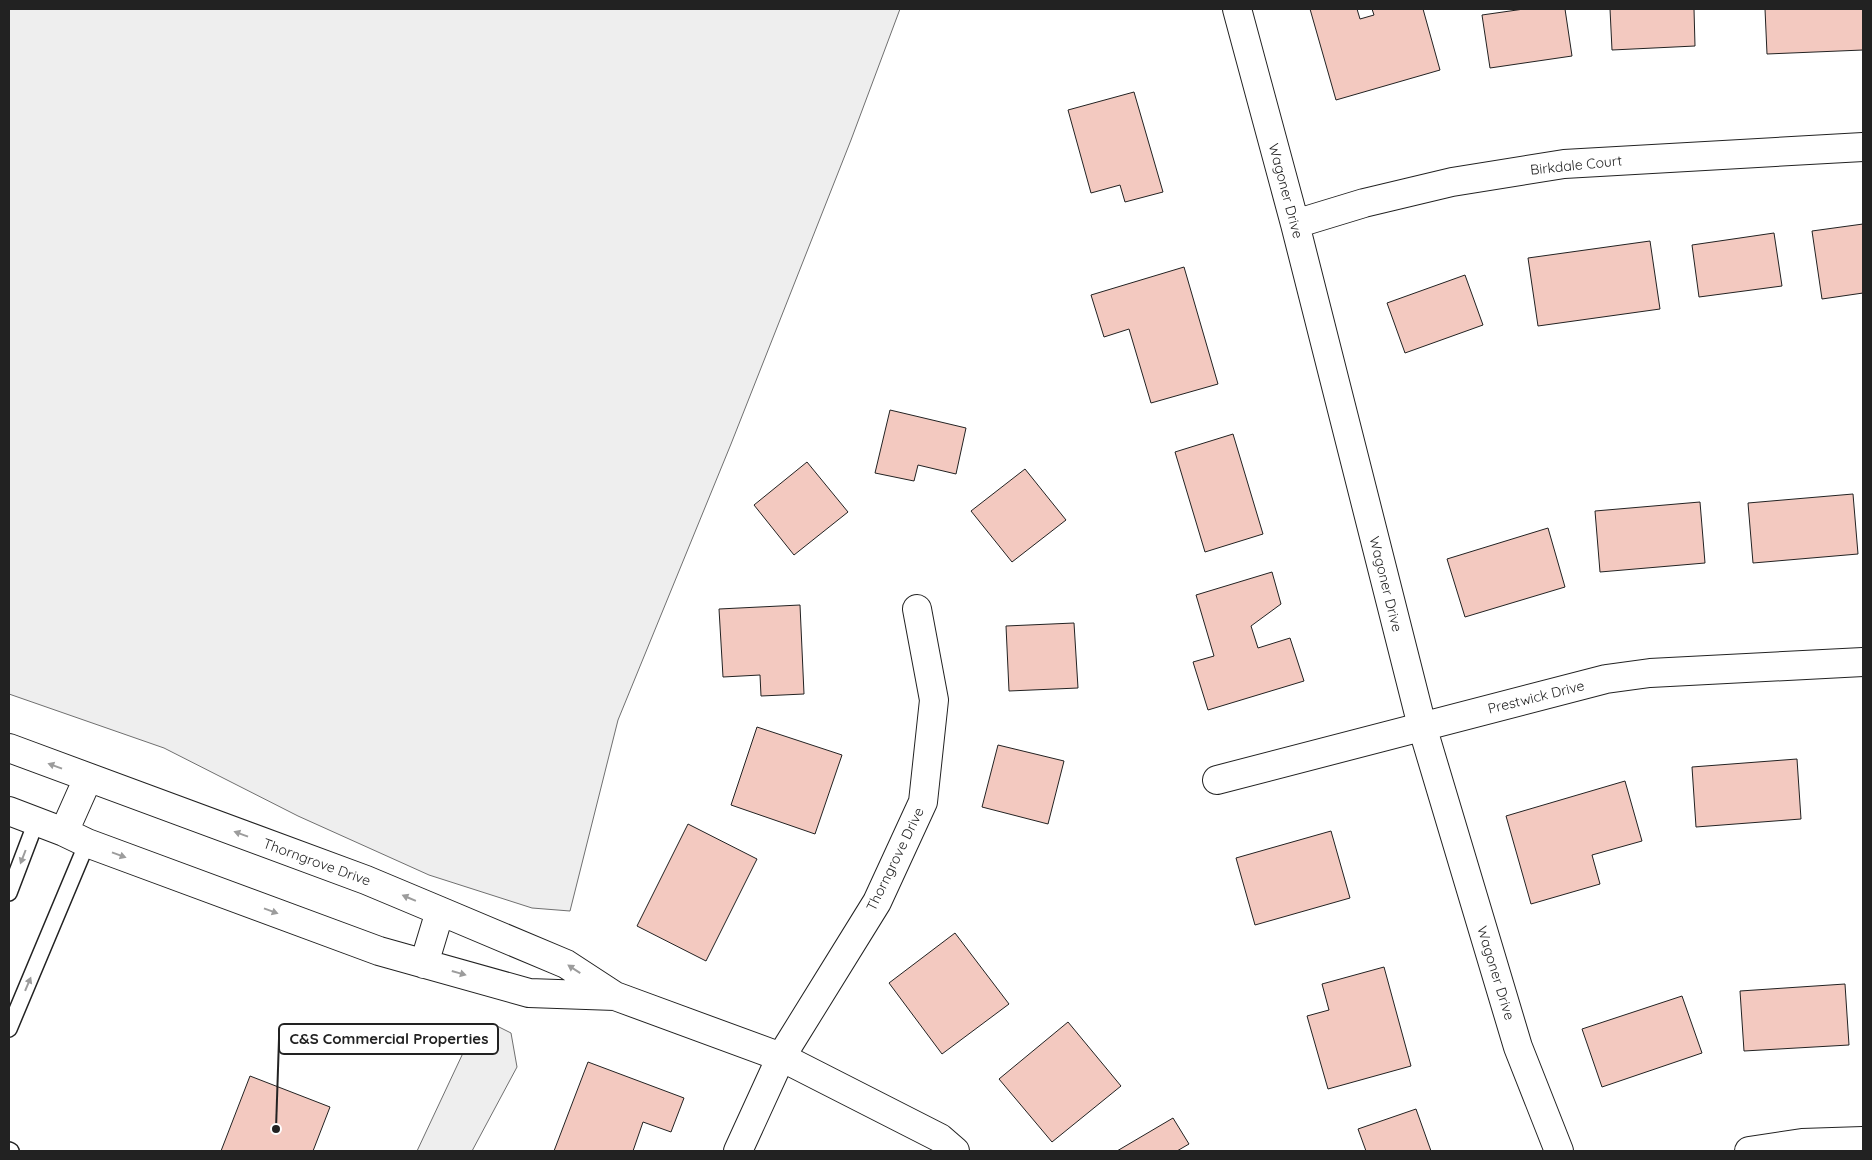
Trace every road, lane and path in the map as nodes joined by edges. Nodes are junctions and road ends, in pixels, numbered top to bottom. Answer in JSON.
{"nodes":[{"id":1,"x":1237,"y":9,"type":"edge"},
{"id":2,"x":1863,"y":147,"type":"edge"},
{"id":3,"x":1295,"y":224,"type":"junction"},
{"id":4,"x":917,"y":609,"type":"dead end"},
{"id":5,"x":1863,"y":662,"type":"edge"},
{"id":6,"x":1422,"y":726,"type":"junction"},
{"id":7,"x":9,"y":748,"type":"edge"},
{"id":8,"x":88,"y":778,"type":"junction"},
{"id":9,"x":1217,"y":780,"type":"dead end"},
{"id":10,"x":9,"y":812,"type":"edge"},
{"id":11,"x":36,"y":822,"type":"junction"},
{"id":12,"x":75,"y":838,"type":"junction"},
{"id":13,"x":9,"y":893,"type":"edge"},
{"id":14,"x":440,"y":911,"type":"junction"},
{"id":15,"x":424,"y":964,"type":"junction"},
{"id":16,"x":615,"y":996,"type":"junction"},
{"id":17,"x":9,"y":1029,"type":"edge"},
{"id":18,"x":781,"y":1057,"type":"junction"},
{"id":19,"x":1863,"y":1140,"type":"edge"},
{"id":20,"x":738,"y":1151,"type":"edge"},
{"id":21,"x":955,"y":1151,"type":"edge"},
{"id":22,"x":1559,"y":1151,"type":"edge"},
{"id":23,"x":1749,"y":1151,"type":"edge"}],
"edges":[{"from":1,"to":3,"type":"street","name":"Wagoner Drive"},
{"from":2,"to":3,"type":"street","name":"Birkdale Court"},
{"from":3,"to":6,"type":"street","name":"Wagoner Drive"},
{"from":4,"to":18,"type":"street","name":"Thorngrove Drive"},
{"from":5,"to":6,"type":"street","name":"Prestwick Drive"},
{"from":6,"to":9,"type":"street","name":"Prestwick Drive"},
{"from":6,"to":22,"type":"street","name":"Wagoner Drive"},
{"from":8,"to":7,"type":"street","name":"Thorngrove Drive","one_way":true},
{"from":8,"to":12,"type":"street"},
{"from":14,"to":8,"type":"street","name":"Thorngrove Drive","one_way":true},
{"from":10,"to":11,"type":"street","name":"Thorngrove Drive"},
{"from":11,"to":12,"type":"street","name":"Thorngrove Drive"},
{"from":11,"to":13,"type":"lane","one_way":true},
{"from":12,"to":15,"type":"street","name":"Thorngrove Drive","one_way":true},
{"from":17,"to":12,"type":"lane","one_way":true},
{"from":14,"to":15,"type":"street"},
{"from":16,"to":14,"type":"street","name":"Thorngrove Drive","one_way":true},
{"from":15,"to":16,"type":"street","name":"Thorngrove Drive","one_way":true},
{"from":16,"to":18,"type":"street","name":"Thorngrove Drive"},
{"from":18,"to":20,"type":"street","name":"Thorngrove Drive"},
{"from":18,"to":21,"type":"street","name":"Thorngrove Drive"},
{"from":19,"to":23,"type":"street"}]}
